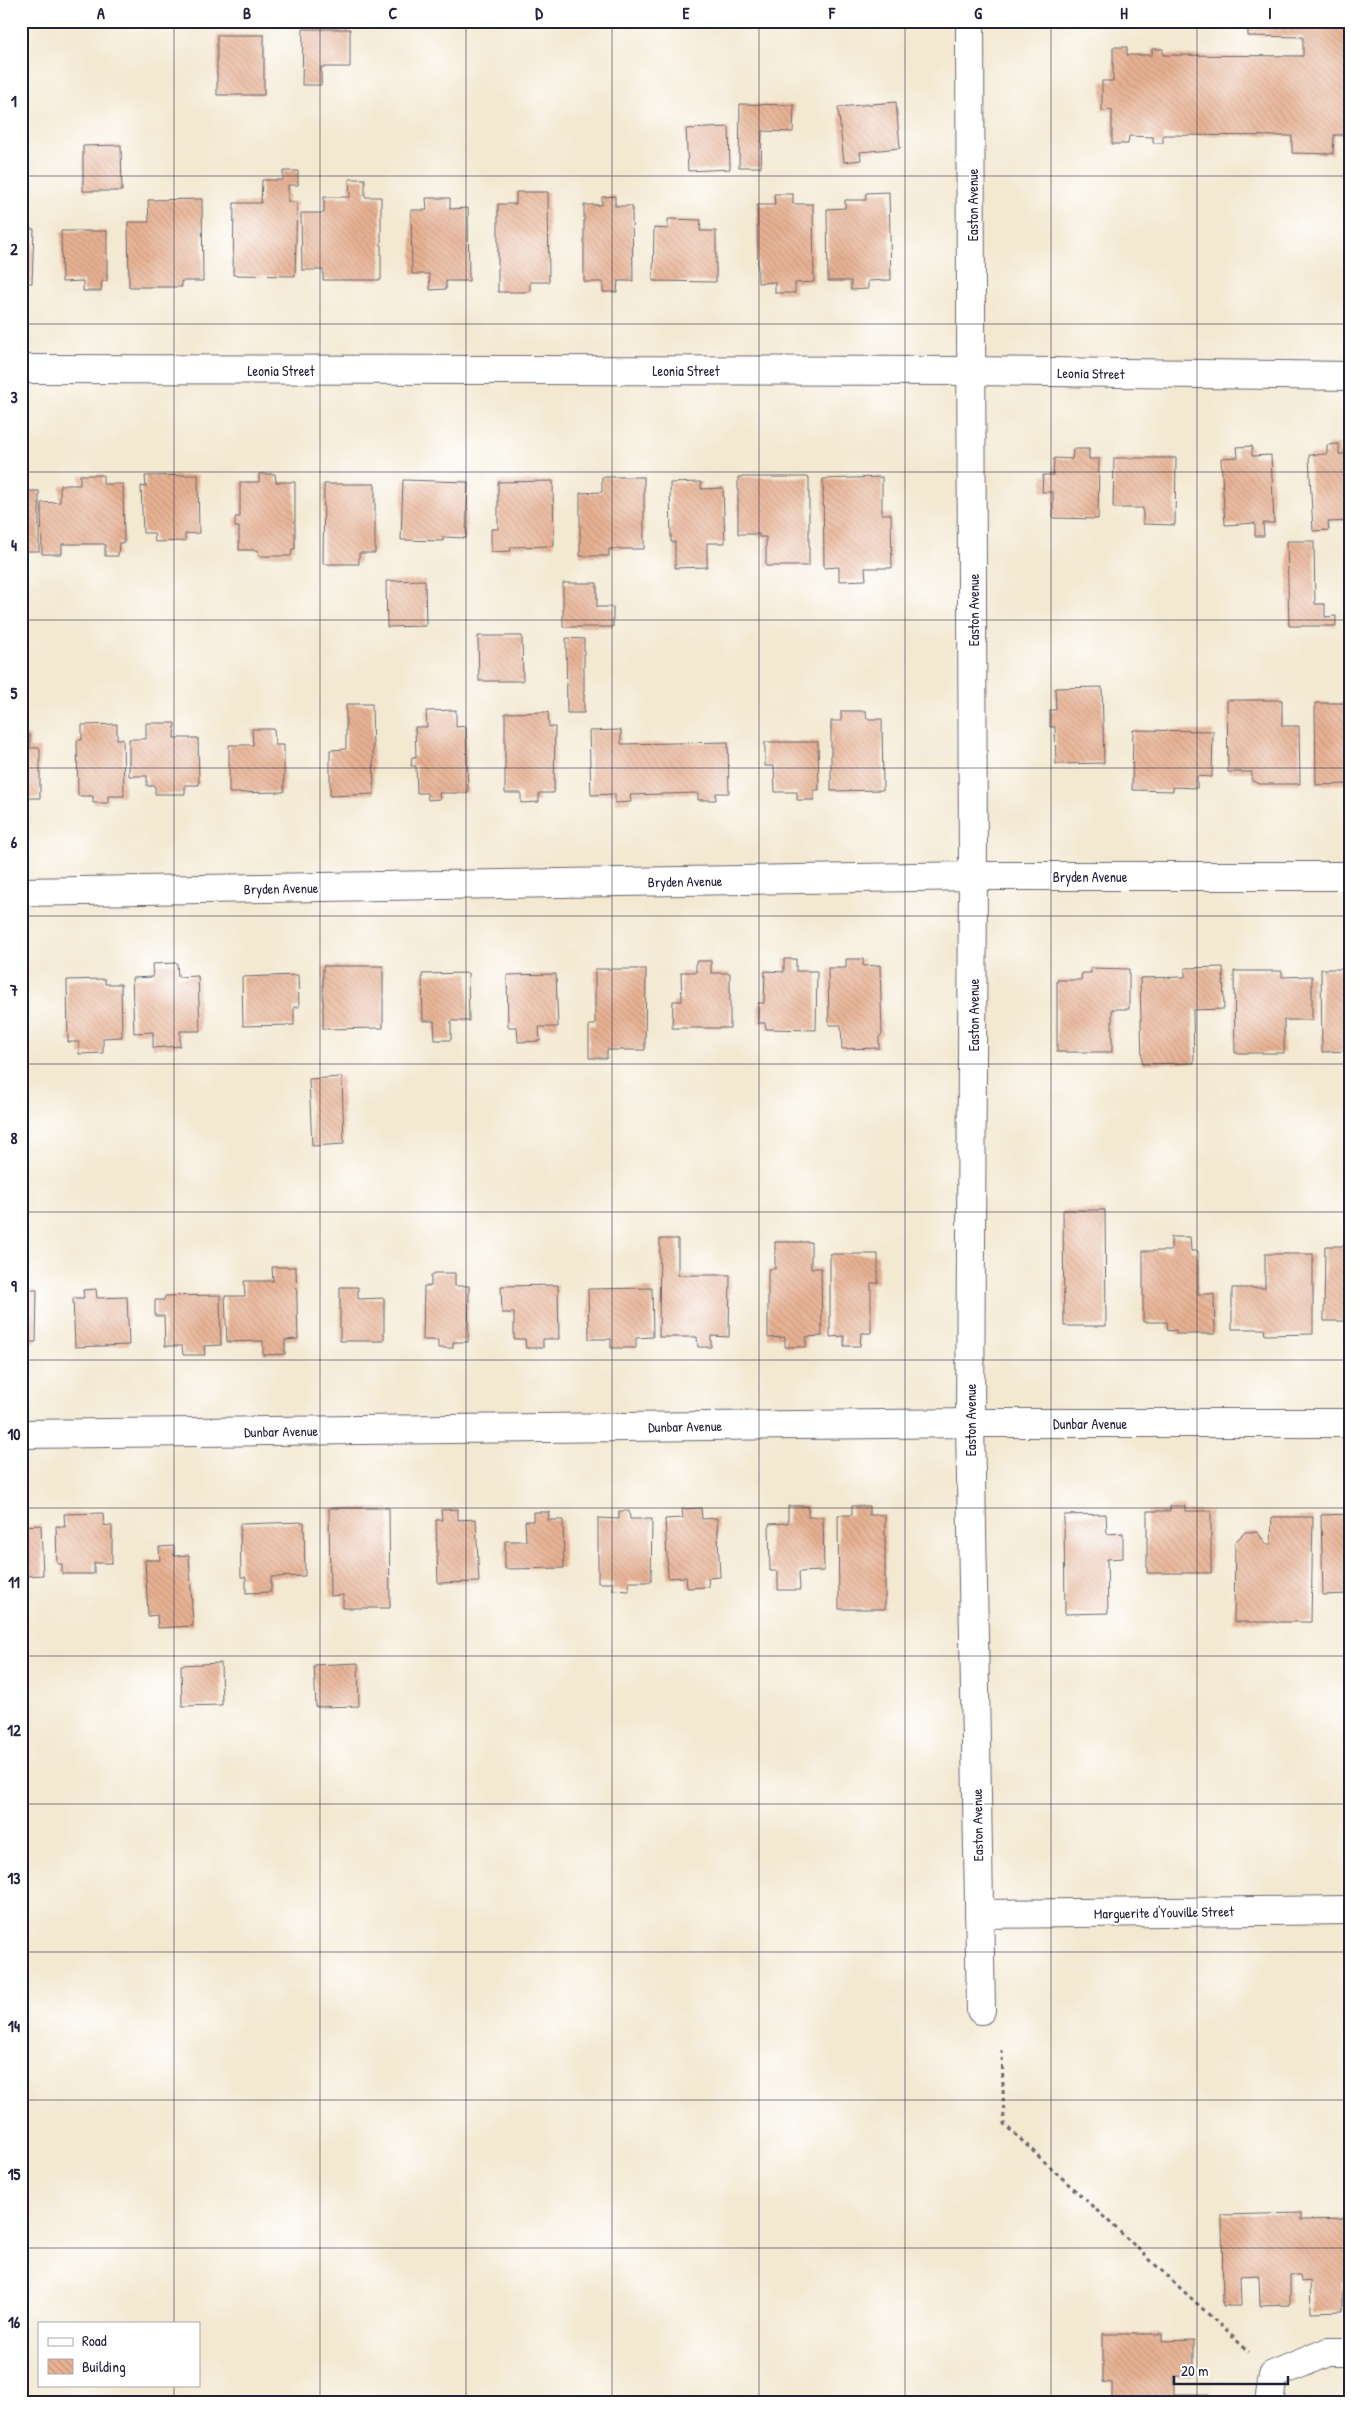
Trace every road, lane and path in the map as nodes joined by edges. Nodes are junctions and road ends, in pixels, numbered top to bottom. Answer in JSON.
{"nodes":[{"id":1,"x":970,"y":21,"type":"edge"},
{"id":2,"x":21,"y":369,"type":"edge"},
{"id":3,"x":973,"y":371,"type":"junction"},
{"id":4,"x":1350,"y":376,"type":"edge"},
{"id":5,"x":974,"y":876,"type":"junction"},
{"id":6,"x":1350,"y":876,"type":"edge"},
{"id":7,"x":21,"y":892,"type":"edge"},
{"id":8,"x":970,"y":1423,"type":"junction"},
{"id":9,"x":1350,"y":1423,"type":"edge"},
{"id":10,"x":21,"y":1434,"type":"edge"},
{"id":11,"x":1350,"y":1910,"type":"edge"},
{"id":12,"x":979,"y":1914,"type":"junction"},
{"id":13,"x":981,"y":2010,"type":"dead end"},
{"id":14,"x":1002,"y":2050,"type":"dead end"},
{"id":15,"x":1350,"y":2352,"type":"edge"},
{"id":16,"x":1273,"y":2375,"type":"junction"},
{"id":17,"x":1269,"y":2403,"type":"edge"}],
"edges":[{"from":1,"to":3,"type":"street","name":"Easton Avenue"},
{"from":2,"to":3,"type":"street","name":"Leonia Street"},
{"from":3,"to":4,"type":"street","name":"Leonia Street"},
{"from":3,"to":5,"type":"street","name":"Easton Avenue"},
{"from":5,"to":6,"type":"street","name":"Bryden Avenue"},
{"from":5,"to":7,"type":"street","name":"Bryden Avenue"},
{"from":5,"to":8,"type":"street","name":"Easton Avenue"},
{"from":8,"to":9,"type":"street","name":"Dunbar Avenue"},
{"from":8,"to":10,"type":"street","name":"Dunbar Avenue"},
{"from":8,"to":12,"type":"street","name":"Easton Avenue"},
{"from":11,"to":12,"type":"street","name":"Marguerite d'Youville Street"},
{"from":12,"to":13,"type":"street","name":"Easton Avenue"},
{"from":14,"to":16,"type":"path"},
{"from":15,"to":16,"type":"street"},
{"from":16,"to":17,"type":"street"}]}
